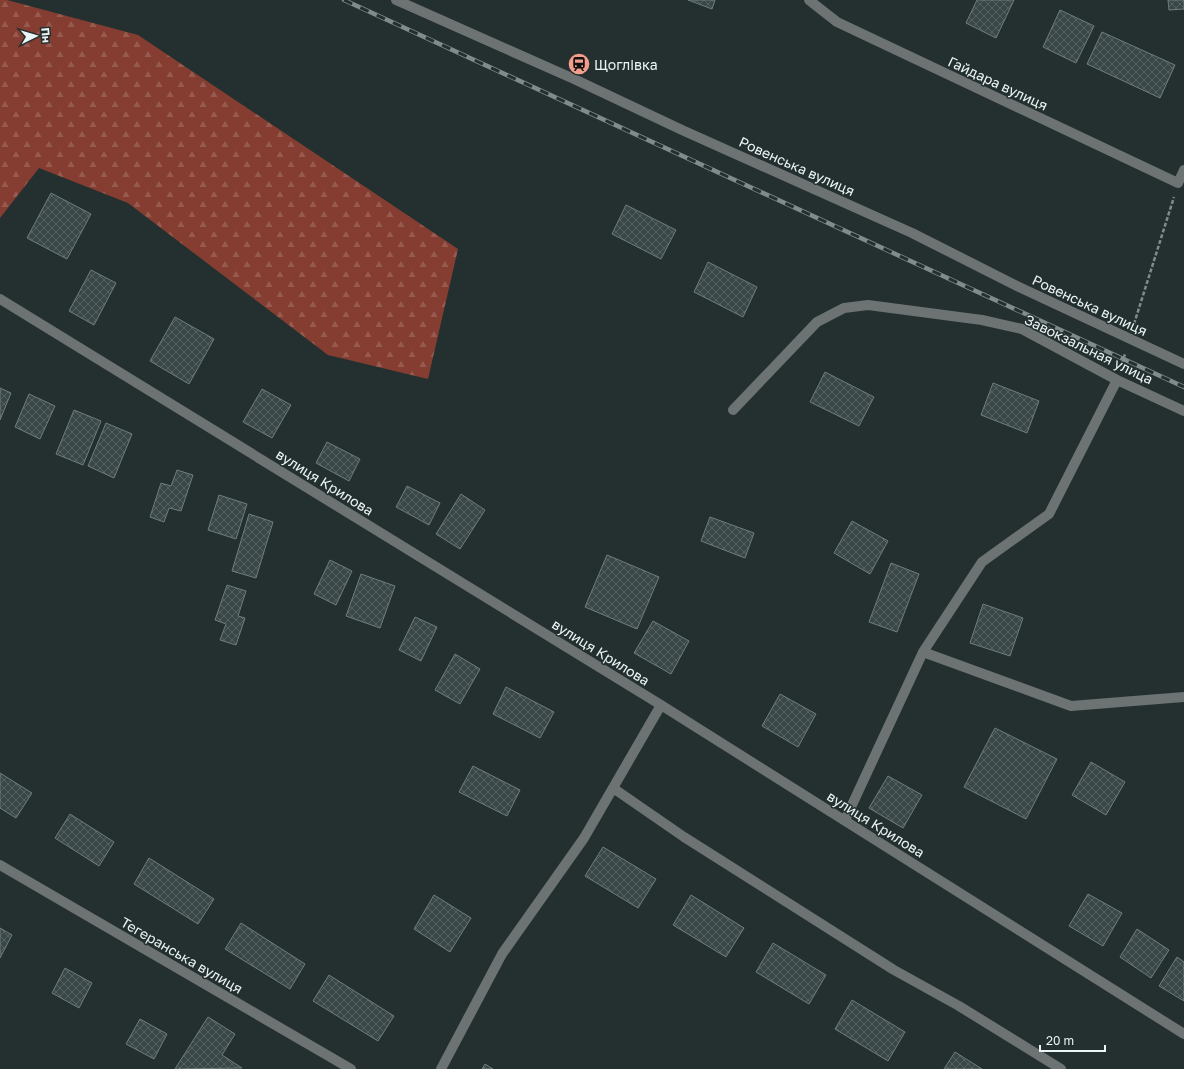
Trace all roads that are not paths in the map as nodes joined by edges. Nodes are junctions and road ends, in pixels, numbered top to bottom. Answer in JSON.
{"nodes":[{"id":1,"x":396,"y":0,"type":"edge"},
{"id":2,"x":809,"y":0,"type":"edge"},
{"id":3,"x":1184,"y":170,"type":"edge"},
{"id":4,"x":0,"y":299,"type":"edge"},
{"id":5,"x":1184,"y":364,"type":"edge"},
{"id":6,"x":1117,"y":380,"type":"junction"},
{"id":7,"x":733,"y":410,"type":"dead end"},
{"id":8,"x":1184,"y":411,"type":"edge"},
{"id":9,"x":923,"y":652,"type":"junction"},
{"id":10,"x":1184,"y":697,"type":"edge"},
{"id":11,"x":661,"y":705,"type":"junction"},
{"id":12,"x":613,"y":788,"type":"junction"},
{"id":13,"x":844,"y":820,"type":"junction"},
{"id":14,"x":0,"y":865,"type":"edge"},
{"id":15,"x":1184,"y":1034,"type":"edge"},
{"id":16,"x":350,"y":1069,"type":"edge"},
{"id":17,"x":441,"y":1069,"type":"edge"},
{"id":18,"x":1061,"y":1069,"type":"edge"}],
"edges":[{"from":1,"to":5,"type":"street","name":"Ровенська вулиця"},
{"from":2,"to":3,"type":"street","name":"Гайдара вулиця"},
{"from":4,"to":11,"type":"street","name":"вулиця Крилова"},
{"from":6,"to":7,"type":"street","name":"Завокзальная улица"},
{"from":6,"to":8,"type":"street","name":"Завокзальная улица"},
{"from":6,"to":9,"type":"street"},
{"from":9,"to":10,"type":"street"},
{"from":9,"to":13,"type":"street"},
{"from":11,"to":12,"type":"street"},
{"from":11,"to":13,"type":"street","name":"вулиця Крилова"},
{"from":12,"to":17,"type":"street"},
{"from":12,"to":18,"type":"street"},
{"from":13,"to":15,"type":"street","name":"вулиця Крилова"},
{"from":14,"to":16,"type":"street","name":"Тегеранська вулиця"}]}
